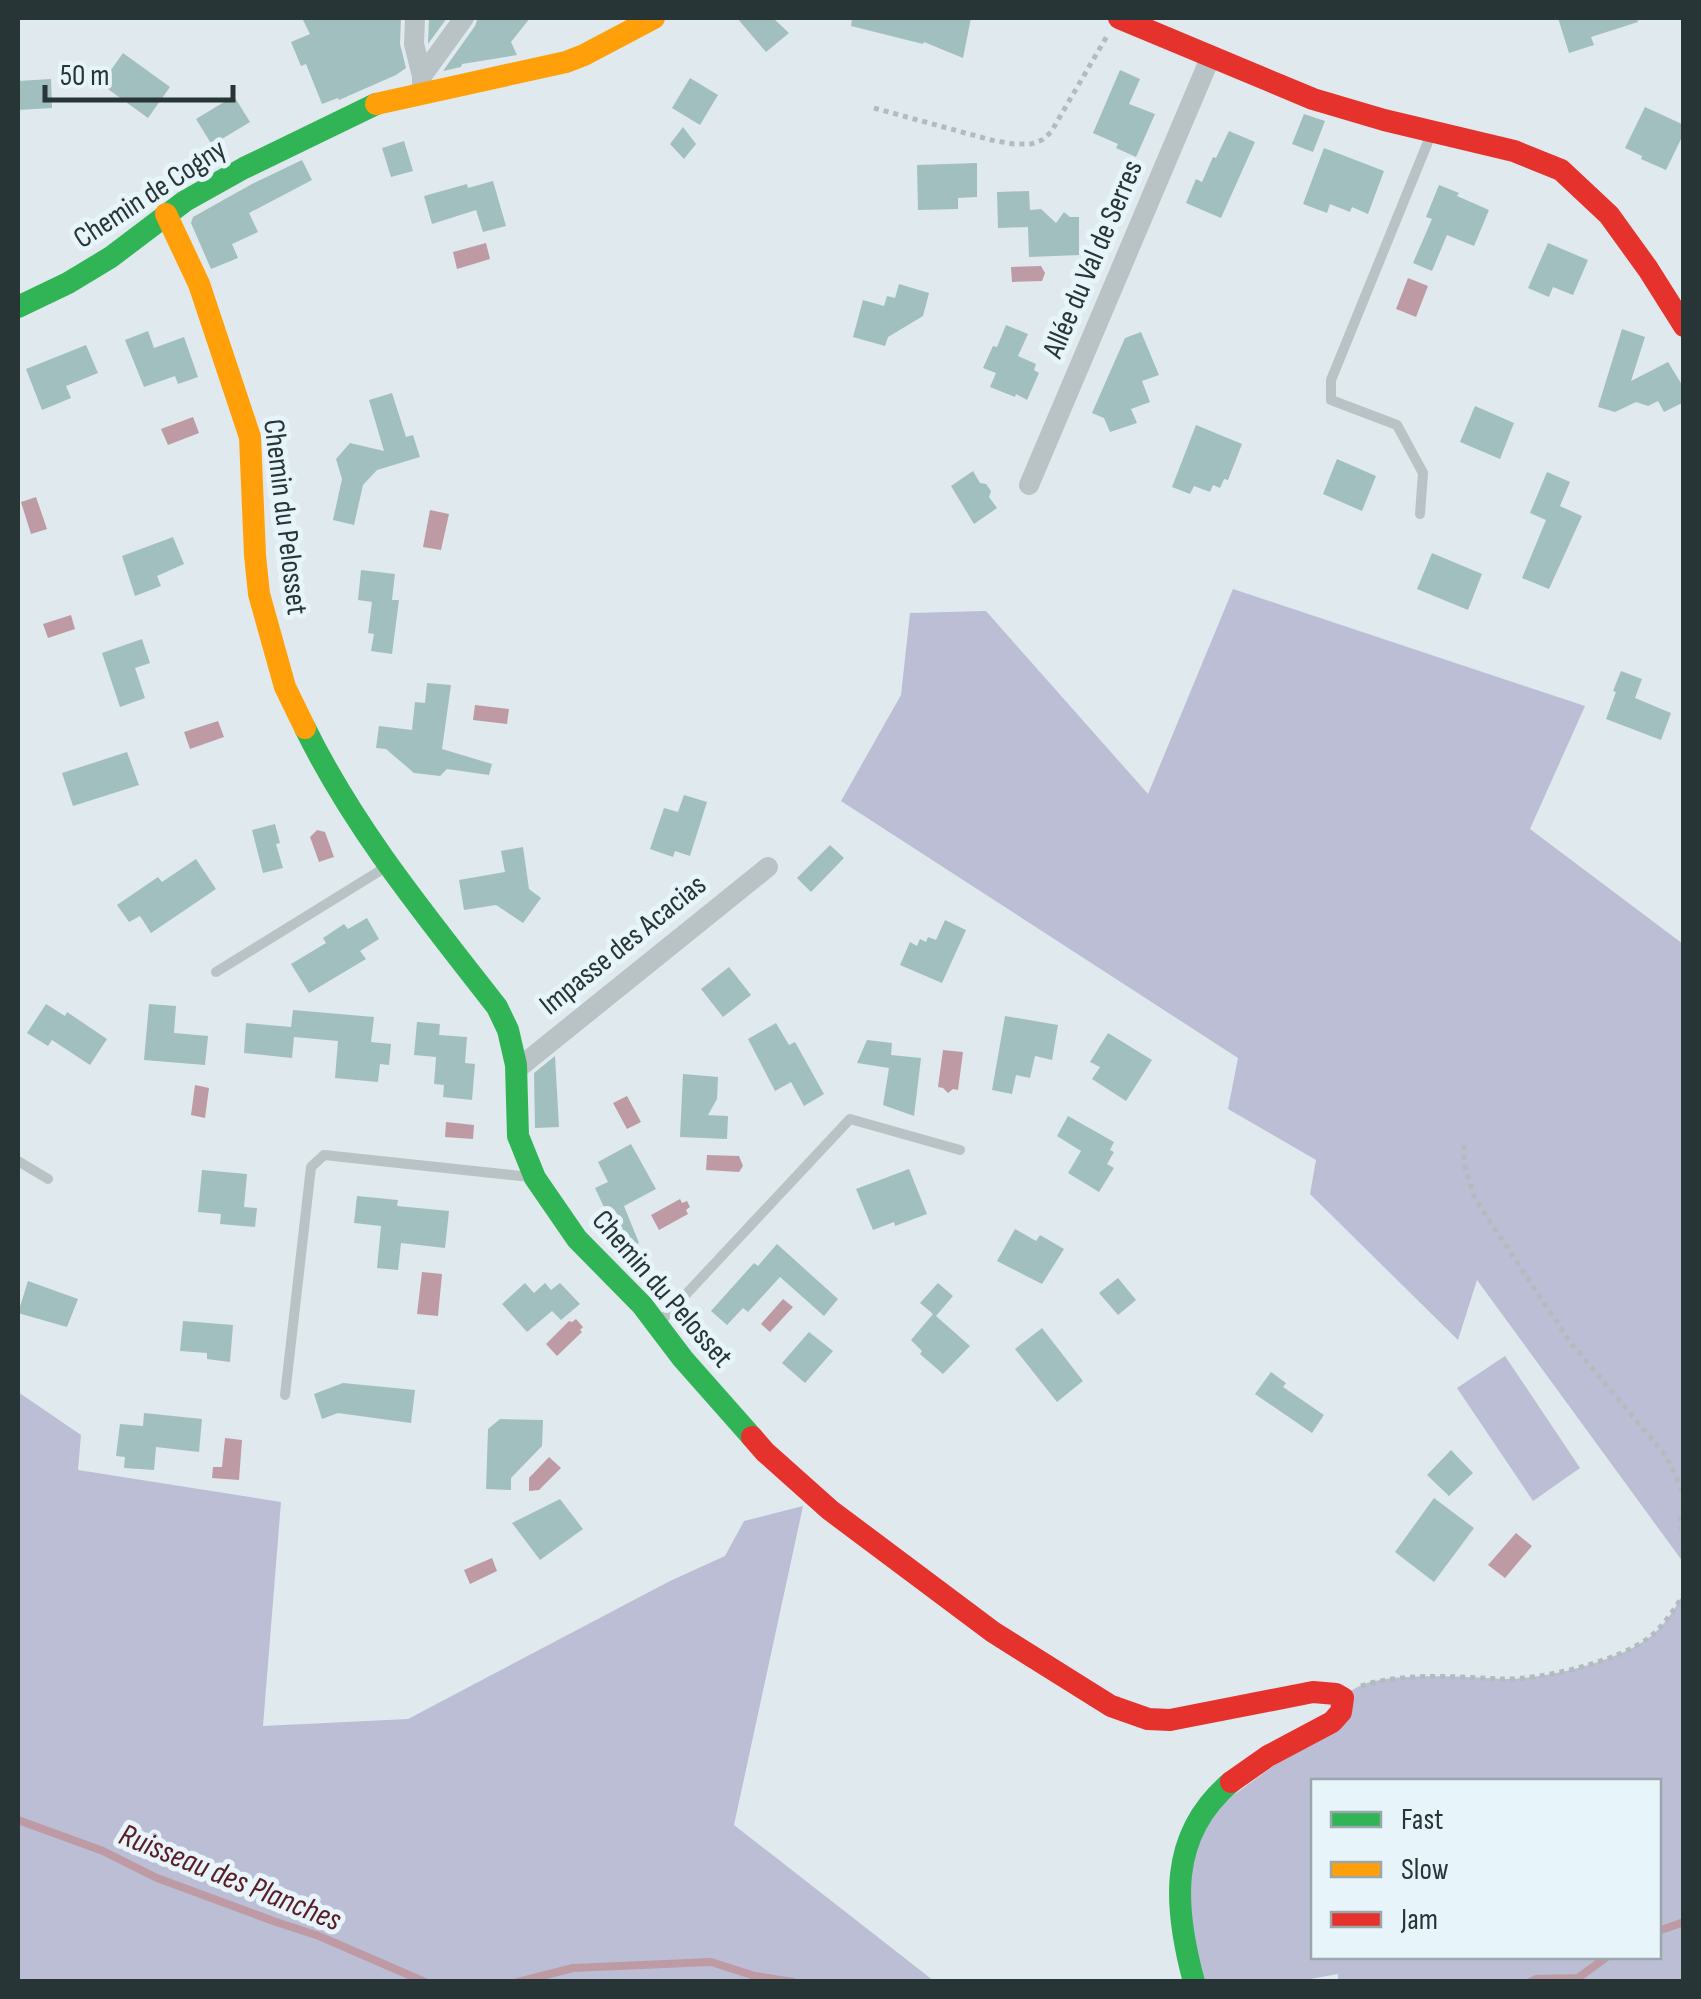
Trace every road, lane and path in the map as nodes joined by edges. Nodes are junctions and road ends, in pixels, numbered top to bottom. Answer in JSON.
{"nodes":[{"id":1,"x":415,"y":18,"type":"edge"},
{"id":2,"x":464,"y":18,"type":"edge"},
{"id":3,"x":654,"y":18,"type":"edge"},
{"id":4,"x":1116,"y":23,"type":"edge"},
{"id":5,"x":1212,"y":56,"type":"junction"},
{"id":6,"x":422,"y":84,"type":"junction"},
{"id":7,"x":874,"y":108,"type":"dead end"},
{"id":8,"x":1432,"y":132,"type":"junction"},
{"id":9,"x":166,"y":214,"type":"junction"},
{"id":10,"x":18,"y":306,"type":"edge"},
{"id":11,"x":1684,"y":326,"type":"edge"},
{"id":12,"x":1030,"y":485,"type":"dead end"},
{"id":13,"x":1420,"y":514,"type":"dead end"},
{"id":14,"x":386,"y":866,"type":"junction"},
{"id":15,"x":768,"y":867,"type":"dead end"},
{"id":16,"x":216,"y":972,"type":"dead end"},
{"id":17,"x":516,"y":1070,"type":"junction"},
{"id":18,"x":1464,"y":1146,"type":"dead end"},
{"id":19,"x":960,"y":1150,"type":"dead end"},
{"id":20,"x":18,"y":1161,"type":"edge"},
{"id":21,"x":535,"y":1178,"type":"junction"},
{"id":22,"x":48,"y":1179,"type":"dead end"},
{"id":23,"x":656,"y":1326,"type":"junction"},
{"id":24,"x":285,"y":1395,"type":"dead end"},
{"id":25,"x":1684,"y":1494,"type":"edge"},
{"id":26,"x":1684,"y":1506,"type":"edge"},
{"id":27,"x":1684,"y":1544,"type":"edge"},
{"id":28,"x":1684,"y":1594,"type":"edge"},
{"id":29,"x":1341,"y":1696,"type":"junction"},
{"id":30,"x":1194,"y":1982,"type":"edge"}],
"edges":[{"from":1,"to":6,"type":"street"},
{"from":2,"to":6,"type":"street"},
{"from":3,"to":6,"type":"street","name":"Chemin de Cogny"},
{"from":4,"to":5,"type":"street"},
{"from":4,"to":7,"type":"path"},
{"from":5,"to":8,"type":"street"},
{"from":5,"to":12,"type":"street","name":"Allée du Val de Serres"},
{"from":6,"to":9,"type":"street","name":"Chemin de Cogny"},
{"from":8,"to":11,"type":"street"},
{"from":8,"to":13,"type":"lane"},
{"from":9,"to":10,"type":"street","name":"Chemin de Cogny"},
{"from":9,"to":14,"type":"street","name":"Chemin du Pelosset"},
{"from":14,"to":16,"type":"lane"},
{"from":14,"to":17,"type":"street","name":"Chemin du Pelosset"},
{"from":15,"to":17,"type":"street","name":"Impasse des Acacias"},
{"from":17,"to":21,"type":"street","name":"Chemin du Pelosset"},
{"from":18,"to":25,"type":"path"},
{"from":19,"to":23,"type":"lane"},
{"from":20,"to":22,"type":"lane"},
{"from":21,"to":23,"type":"street","name":"Chemin du Pelosset"},
{"from":21,"to":24,"type":"lane"},
{"from":23,"to":29,"type":"street","name":"Chemin du Pelosset"},
{"from":26,"to":27,"type":"path"},
{"from":28,"to":29,"type":"path"},
{"from":29,"to":30,"type":"street"}]}
